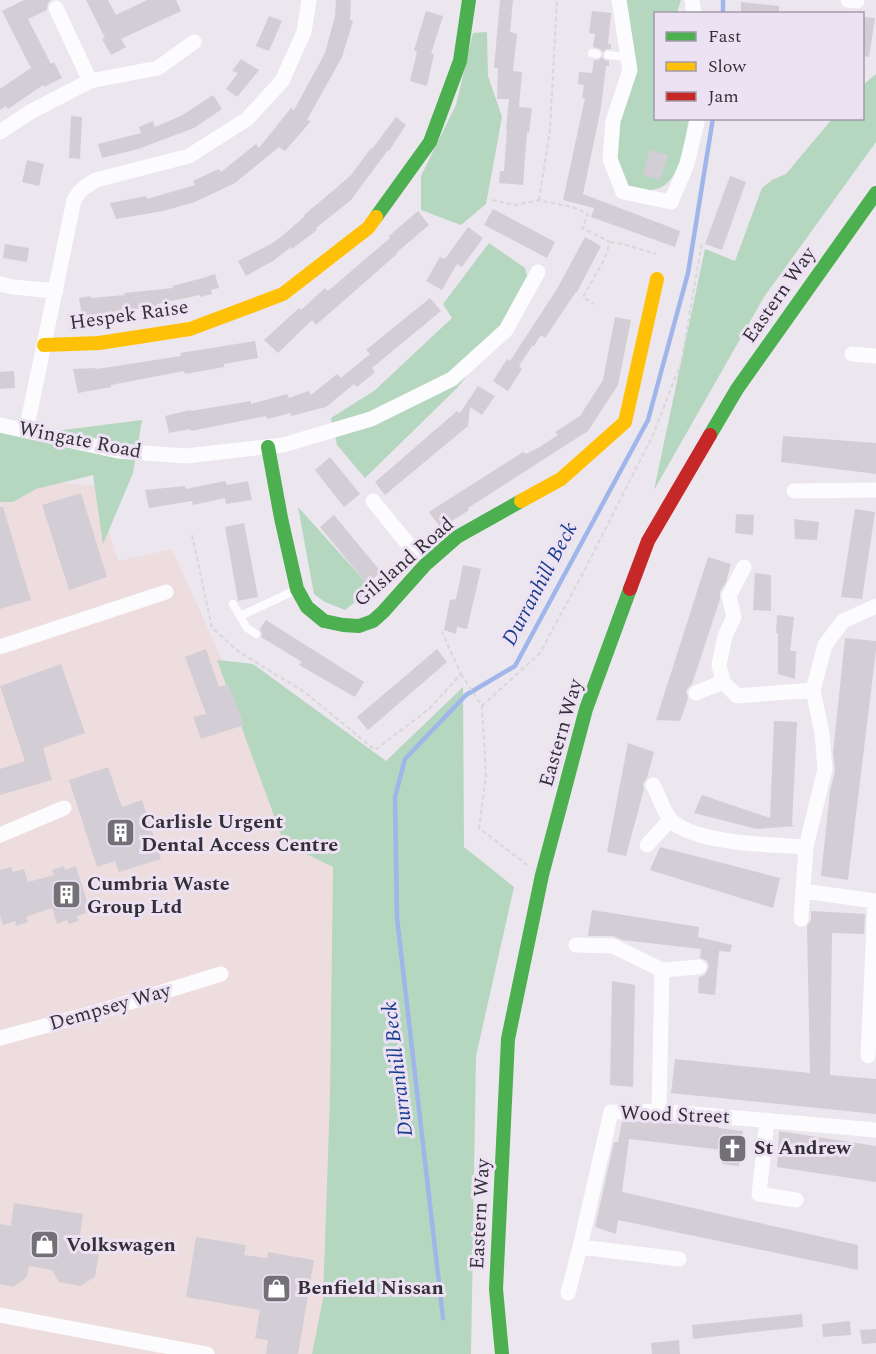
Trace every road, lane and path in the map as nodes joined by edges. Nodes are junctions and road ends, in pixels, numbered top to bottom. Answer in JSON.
{"nodes":[{"id":1,"x":309,"y":0,"type":"edge"},
{"id":2,"x":469,"y":0,"type":"edge"},
{"id":3,"x":557,"y":0,"type":"edge"},
{"id":4,"x":619,"y":0,"type":"edge"},
{"id":5,"x":848,"y":0,"type":"edge"},
{"id":6,"x":858,"y":0,"type":"edge"},
{"id":7,"x":56,"y":8,"type":"dead end"},
{"id":8,"x":194,"y":42,"type":"dead end"},
{"id":9,"x":608,"y":55,"type":"dead end"},
{"id":10,"x":628,"y":57,"type":"junction"},
{"id":11,"x":90,"y":81,"type":"junction"},
{"id":12,"x":698,"y":120,"type":"edge"},
{"id":13,"x":0,"y":132,"type":"edge"},
{"id":14,"x":876,"y":193,"type":"edge"},
{"id":15,"x":492,"y":200,"type":"dead end"},
{"id":16,"x":539,"y":200,"type":"junction"},
{"id":17,"x":610,"y":242,"type":"junction"},
{"id":18,"x":702,"y":243,"type":"dead end"},
{"id":19,"x":656,"y":254,"type":"dead end"},
{"id":20,"x":538,"y":272,"type":"dead end"},
{"id":21,"x":657,"y":279,"type":"dead end"},
{"id":22,"x":0,"y":284,"type":"edge"},
{"id":23,"x":56,"y":291,"type":"junction"},
{"id":24,"x":594,"y":304,"type":"dead end"},
{"id":25,"x":44,"y":345,"type":"junction"},
{"id":26,"x":852,"y":354,"type":"dead end"},
{"id":27,"x":876,"y":356,"type":"edge"},
{"id":28,"x":0,"y":425,"type":"edge"},
{"id":29,"x":26,"y":431,"type":"junction"},
{"id":30,"x":268,"y":447,"type":"junction"},
{"id":31,"x":794,"y":490,"type":"dead end"},
{"id":32,"x":876,"y":490,"type":"edge"},
{"id":33,"x":373,"y":501,"type":"dead end"},
{"id":34,"x":192,"y":535,"type":"dead end"},
{"id":35,"x":425,"y":565,"type":"junction"},
{"id":36,"x":744,"y":567,"type":"dead end"},
{"id":37,"x":297,"y":590,"type":"junction"},
{"id":38,"x":166,"y":592,"type":"dead end"},
{"id":39,"x":233,"y":604,"type":"dead end"},
{"id":40,"x":876,"y":606,"type":"edge"},
{"id":41,"x":240,"y":616,"type":"junction"},
{"id":42,"x":442,"y":632,"type":"dead end"},
{"id":43,"x":256,"y":634,"type":"dead end"},
{"id":44,"x":0,"y":647,"type":"edge"},
{"id":45,"x":461,"y":674,"type":"junction"},
{"id":46,"x":723,"y":682,"type":"junction"},
{"id":47,"x":813,"y":690,"type":"junction"},
{"id":48,"x":696,"y":693,"type":"dead end"},
{"id":49,"x":482,"y":706,"type":"junction"},
{"id":50,"x":653,"y":785,"type":"dead end"},
{"id":51,"x":64,"y":808,"type":"dead end"},
{"id":52,"x":670,"y":819,"type":"junction"},
{"id":53,"x":0,"y":835,"type":"edge"},
{"id":54,"x":647,"y":845,"type":"dead end"},
{"id":55,"x":806,"y":847,"type":"junction"},
{"id":56,"x":542,"y":875,"type":"junction"},
{"id":57,"x":803,"y":891,"type":"junction"},
{"id":58,"x":801,"y":920,"type":"dead end"},
{"id":59,"x":576,"y":945,"type":"dead end"},
{"id":60,"x":699,"y":967,"type":"dead end"},
{"id":61,"x":662,"y":970,"type":"junction"},
{"id":62,"x":221,"y":974,"type":"dead end"},
{"id":63,"x":0,"y":1038,"type":"edge"},
{"id":64,"x":868,"y":1056,"type":"dead end"},
{"id":65,"x":659,"y":1111,"type":"junction"},
{"id":66,"x":767,"y":1120,"type":"junction"},
{"id":67,"x":876,"y":1130,"type":"edge"},
{"id":68,"x":796,"y":1200,"type":"dead end"},
{"id":69,"x":580,"y":1247,"type":"junction"},
{"id":70,"x":678,"y":1259,"type":"dead end"},
{"id":71,"x":568,"y":1293,"type":"dead end"},
{"id":72,"x":0,"y":1315,"type":"edge"},
{"id":73,"x":204,"y":1354,"type":"edge"},
{"id":74,"x":502,"y":1354,"type":"edge"}],
"edges":[{"from":1,"to":23,"type":"street"},
{"from":2,"to":25,"type":"street","name":"Hespek Raise"},
{"from":3,"to":16,"type":"path"},
{"from":4,"to":10,"type":"street"},
{"from":5,"to":6,"type":"street"},
{"from":7,"to":11,"type":"street"},
{"from":8,"to":11,"type":"street"},
{"from":9,"to":10,"type":"lane"},
{"from":10,"to":12,"type":"street"},
{"from":11,"to":13,"type":"street"},
{"from":14,"to":56,"type":"street","name":"Eastern Way"},
{"from":15,"to":16,"type":"path"},
{"from":16,"to":17,"type":"path"},
{"from":17,"to":19,"type":"path"},
{"from":17,"to":24,"type":"path"},
{"from":18,"to":49,"type":"path"},
{"from":20,"to":30,"type":"street","name":"Wingate Road"},
{"from":21,"to":35,"type":"street","name":"Gilsland Road"},
{"from":22,"to":23,"type":"street"},
{"from":23,"to":25,"type":"street"},
{"from":25,"to":29,"type":"street"},
{"from":26,"to":27,"type":"street"},
{"from":28,"to":29,"type":"street","name":"Wingate Road"},
{"from":29,"to":30,"type":"street","name":"Wingate Road"},
{"from":30,"to":37,"type":"street","name":"Gilsland Road"},
{"from":31,"to":32,"type":"street"},
{"from":33,"to":35,"type":"street"},
{"from":34,"to":45,"type":"path"},
{"from":35,"to":37,"type":"street","name":"Gilsland Road"},
{"from":36,"to":46,"type":"street"},
{"from":37,"to":41,"type":"lane"},
{"from":38,"to":44,"type":"street"},
{"from":39,"to":41,"type":"lane"},
{"from":40,"to":47,"type":"street"},
{"from":41,"to":43,"type":"lane"},
{"from":42,"to":45,"type":"path"},
{"from":45,"to":49,"type":"path"},
{"from":46,"to":47,"type":"street"},
{"from":46,"to":48,"type":"street"},
{"from":47,"to":55,"type":"street"},
{"from":49,"to":56,"type":"path"},
{"from":50,"to":52,"type":"street"},
{"from":51,"to":53,"type":"street"},
{"from":52,"to":54,"type":"street"},
{"from":52,"to":55,"type":"street"},
{"from":55,"to":57,"type":"street"},
{"from":56,"to":74,"type":"street","name":"Eastern Way"},
{"from":57,"to":58,"type":"street"},
{"from":57,"to":64,"type":"street"},
{"from":59,"to":61,"type":"street"},
{"from":60,"to":61,"type":"street"},
{"from":61,"to":65,"type":"street"},
{"from":62,"to":63,"type":"street","name":"Dempsey Way"},
{"from":65,"to":66,"type":"street","name":"Wood Street"},
{"from":65,"to":69,"type":"street","name":"Wood Street"},
{"from":66,"to":67,"type":"street","name":"Wood Street"},
{"from":66,"to":68,"type":"street"},
{"from":69,"to":70,"type":"street"},
{"from":69,"to":71,"type":"street","name":"Wood Street"},
{"from":72,"to":73,"type":"street"}]}
